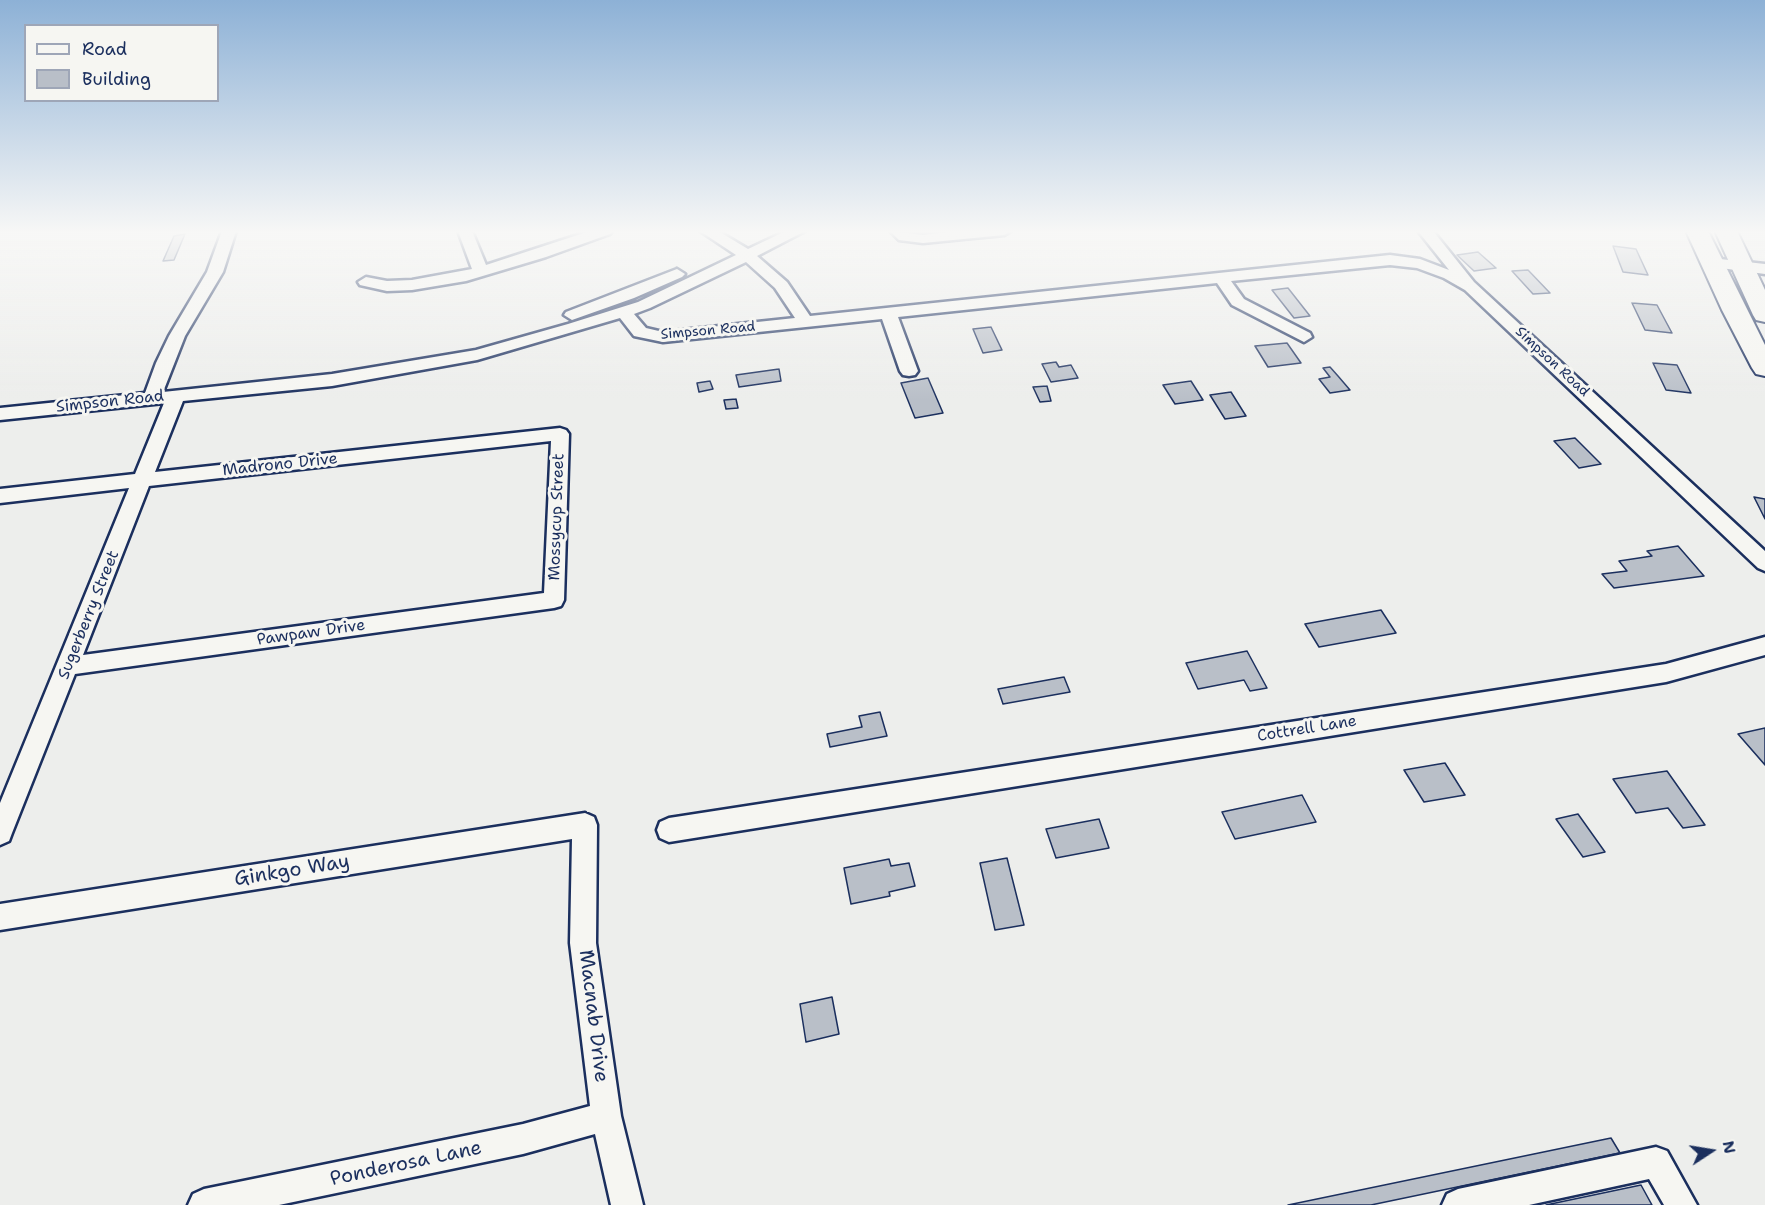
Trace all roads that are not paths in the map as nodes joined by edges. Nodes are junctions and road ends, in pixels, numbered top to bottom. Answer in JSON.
{"nodes":[{"id":1,"x":206,"y":287,"type":"edge"},
{"id":2,"x":648,"y":287,"type":"edge"},
{"id":3,"x":671,"y":287,"type":"edge"},
{"id":4,"x":782,"y":287,"type":"edge"},
{"id":5,"x":1131,"y":287,"type":"edge"},
{"id":6,"x":1228,"y":287,"type":"edge"},
{"id":7,"x":1471,"y":287,"type":"edge"},
{"id":8,"x":1723,"y":287,"type":"edge"},
{"id":9,"x":1752,"y":287,"type":"edge"},
{"id":10,"x":624,"y":312,"type":"junction"},
{"id":11,"x":888,"y":312,"type":"junction"},
{"id":12,"x":1765,"y":315,"type":"edge"},
{"id":13,"x":805,"y":321,"type":"junction"},
{"id":14,"x":1304,"y":338,"type":"dead end"},
{"id":15,"x":1765,"y":368,"type":"edge"},
{"id":16,"x":909,"y":371,"type":"dead end"},
{"id":17,"x":220,"y":391,"type":"junction"},
{"id":18,"x":176,"y":396,"type":"junction"},
{"id":19,"x":152,"y":398,"type":"junction"},
{"id":20,"x":0,"y":414,"type":"edge"},
{"id":21,"x":560,"y":434,"type":"joint"},
{"id":22,"x":143,"y":481,"type":"junction"},
{"id":23,"x":0,"y":496,"type":"edge"},
{"id":24,"x":1765,"y":563,"type":"edge"},
{"id":25,"x":554,"y":600,"type":"joint"},
{"id":26,"x":1765,"y":646,"type":"edge"},
{"id":27,"x":68,"y":666,"type":"junction"},
{"id":28,"x":585,"y":825,"type":"joint"},
{"id":29,"x":669,"y":830,"type":"dead end"},
{"id":30,"x":0,"y":833,"type":"edge"},
{"id":31,"x":0,"y":917,"type":"edge"},
{"id":32,"x":606,"y":1116,"type":"junction"},
{"id":33,"x":204,"y":1205,"type":"edge"},
{"id":34,"x":627,"y":1205,"type":"edge"},
{"id":35,"x":1458,"y":1205,"type":"edge"},
{"id":36,"x":1682,"y":1205,"type":"edge"}],
"edges":[{"from":1,"to":19,"type":"street"},
{"from":2,"to":17,"type":"street","name":"Simpson Road"},
{"from":3,"to":10,"type":"street","name":"Simpson Road"},
{"from":4,"to":13,"type":"street"},
{"from":5,"to":11,"type":"street","name":"Simpson Road"},
{"from":6,"to":14,"type":"street"},
{"from":7,"to":24,"type":"street","name":"Simpson Road"},
{"from":8,"to":15,"type":"highway"},
{"from":9,"to":12,"type":"highway"},
{"from":10,"to":13,"type":"street","name":"Simpson Road"},
{"from":10,"to":17,"type":"street","name":"Simpson Road"},
{"from":11,"to":13,"type":"street","name":"Simpson Road"},
{"from":11,"to":16,"type":"street"},
{"from":17,"to":18,"type":"street","name":"Simpson Road"},
{"from":18,"to":19,"type":"street","name":"Simpson Road"},
{"from":18,"to":22,"type":"street","name":"Sugerberry Street"},
{"from":19,"to":20,"type":"street","name":"Simpson Road"},
{"from":21,"to":22,"type":"street","name":"Madrono Drive"},
{"from":21,"to":25,"type":"street","name":"Mossycup Street"},
{"from":22,"to":23,"type":"street","name":"Madrono Drive"},
{"from":22,"to":27,"type":"street","name":"Sugerberry Street"},
{"from":25,"to":27,"type":"street","name":"Pawpaw Drive"},
{"from":26,"to":29,"type":"street","name":"Cottrell Lane"},
{"from":27,"to":30,"type":"street","name":"Sugerberry Street"},
{"from":28,"to":31,"type":"street","name":"Ginkgo Way"},
{"from":28,"to":32,"type":"street","name":"Macnab Drive"},
{"from":32,"to":33,"type":"street","name":"Ponderosa Lane"},
{"from":32,"to":34,"type":"street","name":"Macnab Drive"},
{"from":35,"to":36,"type":"street"}]}
